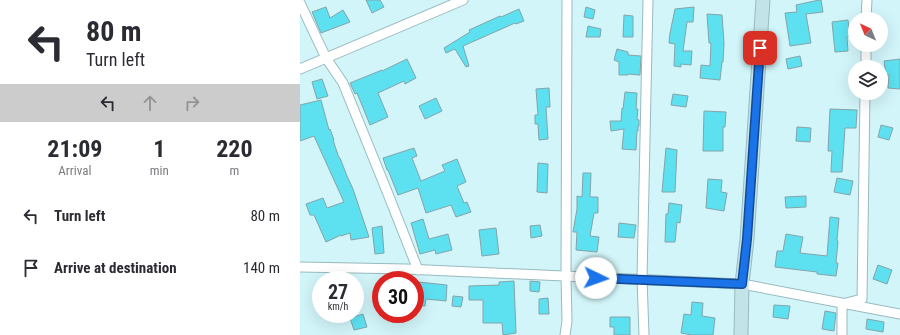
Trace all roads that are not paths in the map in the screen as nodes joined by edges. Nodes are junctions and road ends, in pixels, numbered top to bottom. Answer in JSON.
{"nodes":[{"id":1,"x":463,"y":0,"type":"edge"},
{"id":2,"x":567,"y":0,"type":"edge"},
{"id":3,"x":648,"y":0,"type":"edge"},
{"id":4,"x":763,"y":0,"type":"edge"},
{"id":5,"x":866,"y":0,"type":"edge"},
{"id":6,"x":300,"y":3,"type":"edge"},
{"id":7,"x":866,"y":12,"type":"edge"},
{"id":8,"x":326,"y":58,"type":"junction"},
{"id":9,"x":300,"y":68,"type":"edge"},
{"id":10,"x":865,"y":100,"type":"edge"},
{"id":11,"x":300,"y":267,"type":"edge"},
{"id":12,"x":418,"y":270,"type":"junction"},
{"id":13,"x":566,"y":276,"type":"junction"},
{"id":14,"x":642,"y":280,"type":"junction"},
{"id":15,"x":742,"y":284,"type":"junction"},
{"id":16,"x":842,"y":304,"type":"junction"},
{"id":17,"x":900,"y":314,"type":"edge"},
{"id":18,"x":566,"y":335,"type":"edge"},
{"id":19,"x":644,"y":335,"type":"edge"},
{"id":20,"x":741,"y":335,"type":"edge"},
{"id":21,"x":842,"y":335,"type":"edge"}],
"edges":[{"from":1,"to":8,"type":"street"},
{"from":2,"to":13,"type":"street"},
{"from":3,"to":14,"type":"street"},
{"from":4,"to":15,"type":"street"},
{"from":5,"to":7,"type":"street"},
{"from":6,"to":8,"type":"street"},
{"from":8,"to":9,"type":"street"},
{"from":8,"to":12,"type":"street"},
{"from":10,"to":16,"type":"street"},
{"from":11,"to":12,"type":"street"},
{"from":12,"to":13,"type":"street"},
{"from":13,"to":14,"type":"street"},
{"from":13,"to":18,"type":"street"},
{"from":14,"to":15,"type":"street"},
{"from":14,"to":19,"type":"street"},
{"from":15,"to":16,"type":"street"},
{"from":15,"to":20,"type":"street"},
{"from":16,"to":17,"type":"street"},
{"from":16,"to":21,"type":"street"}]}
